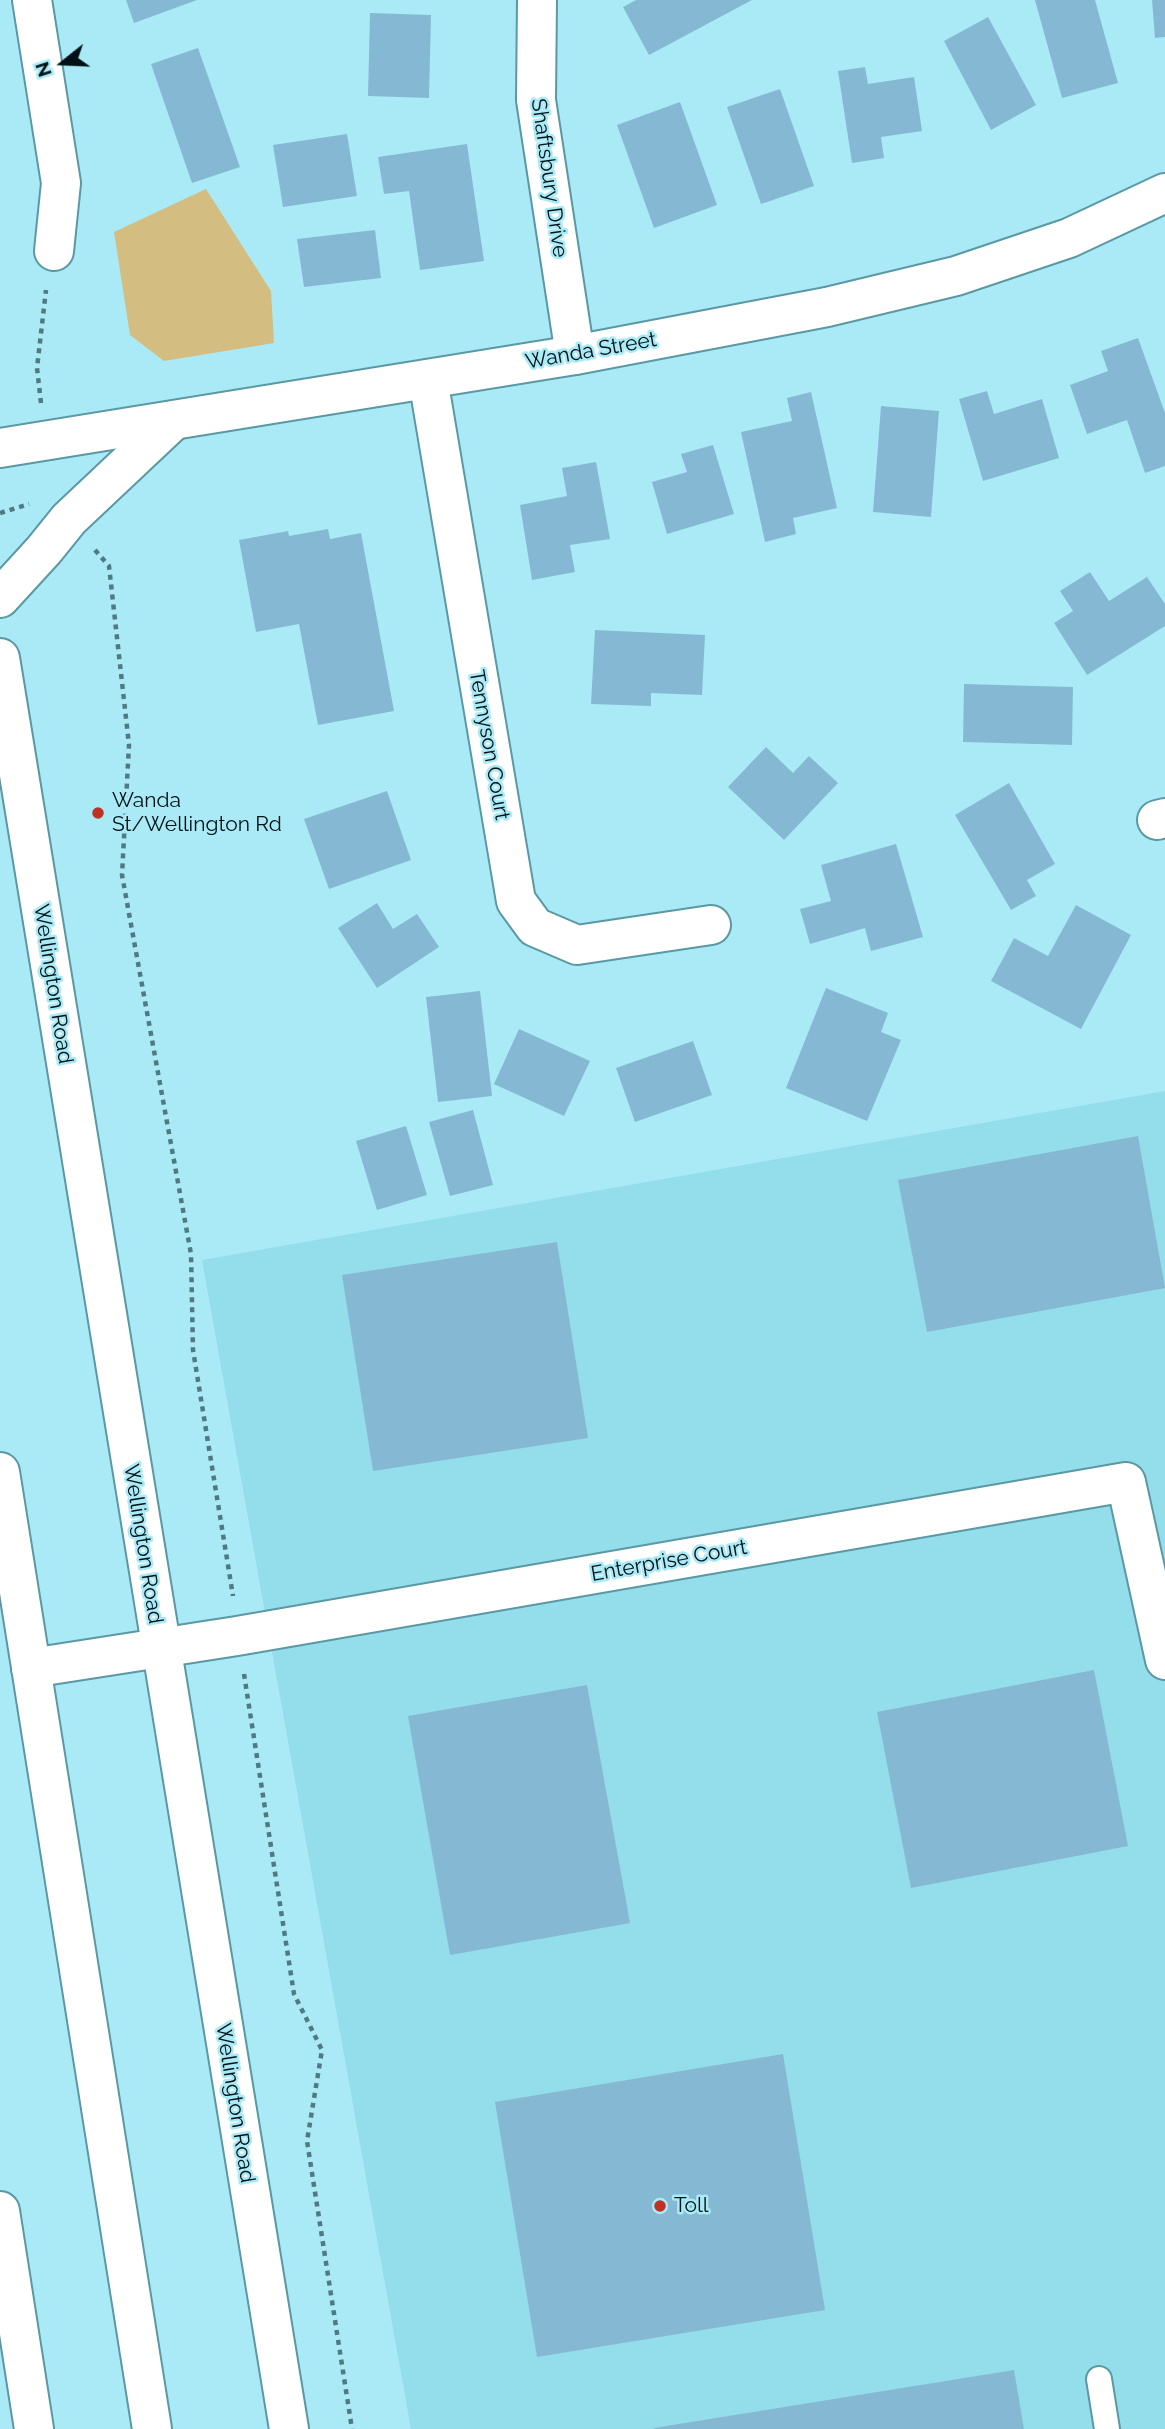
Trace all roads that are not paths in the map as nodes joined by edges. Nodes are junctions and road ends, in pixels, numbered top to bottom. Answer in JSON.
{"nodes":[{"id":1,"x":32,"y":0,"type":"edge"},
{"id":2,"x":537,"y":0,"type":"edge"},
{"id":3,"x":1165,"y":192,"type":"edge"},
{"id":4,"x":54,"y":251,"type":"road end"},
{"id":5,"x":575,"y":355,"type":"junction"},
{"id":6,"x":428,"y":379,"type":"junction"},
{"id":7,"x":173,"y":421,"type":"junction"},
{"id":8,"x":0,"y":448,"type":"edge"},
{"id":9,"x":0,"y":598,"type":"edge"},
{"id":10,"x":0,"y":659,"type":"edge"},
{"id":11,"x":711,"y":925,"type":"dead end"},
{"id":12,"x":0,"y":1472,"type":"edge"},
{"id":13,"x":160,"y":1648,"type":"junction"},
{"id":14,"x":1165,"y":1660,"type":"edge"},
{"id":15,"x":31,"y":1668,"type":"junction"},
{"id":16,"x":0,"y":2211,"type":"edge"},
{"id":17,"x":1099,"y":2379,"type":"dead end"},
{"id":18,"x":34,"y":2429,"type":"edge"},
{"id":19,"x":152,"y":2429,"type":"edge"},
{"id":20,"x":289,"y":2429,"type":"edge"},
{"id":21,"x":1107,"y":2429,"type":"edge"}],
"edges":[{"from":1,"to":4,"type":"main road"},
{"from":2,"to":5,"type":"main road","name":"Shaftsbury Drive"},
{"from":3,"to":5,"type":"main road","name":"Wanda Street"},
{"from":5,"to":6,"type":"main road","name":"Wanda Street"},
{"from":6,"to":7,"type":"main road","name":"Wanda Street"},
{"from":6,"to":11,"type":"main road","name":"Tennyson Court"},
{"from":7,"to":8,"type":"main road","name":"Wanda Street"},
{"from":7,"to":9,"type":"main road"},
{"from":10,"to":13,"type":"main road","name":"Wellington Road"},
{"from":12,"to":15,"type":"main road"},
{"from":13,"to":14,"type":"main road","name":"Enterprise Court"},
{"from":13,"to":15,"type":"main road","name":"Enterprise Court"},
{"from":13,"to":20,"type":"main road","name":"Wellington Road"},
{"from":15,"to":19,"type":"main road"},
{"from":16,"to":18,"type":"main road"},
{"from":17,"to":21,"type":"lane"}]}
